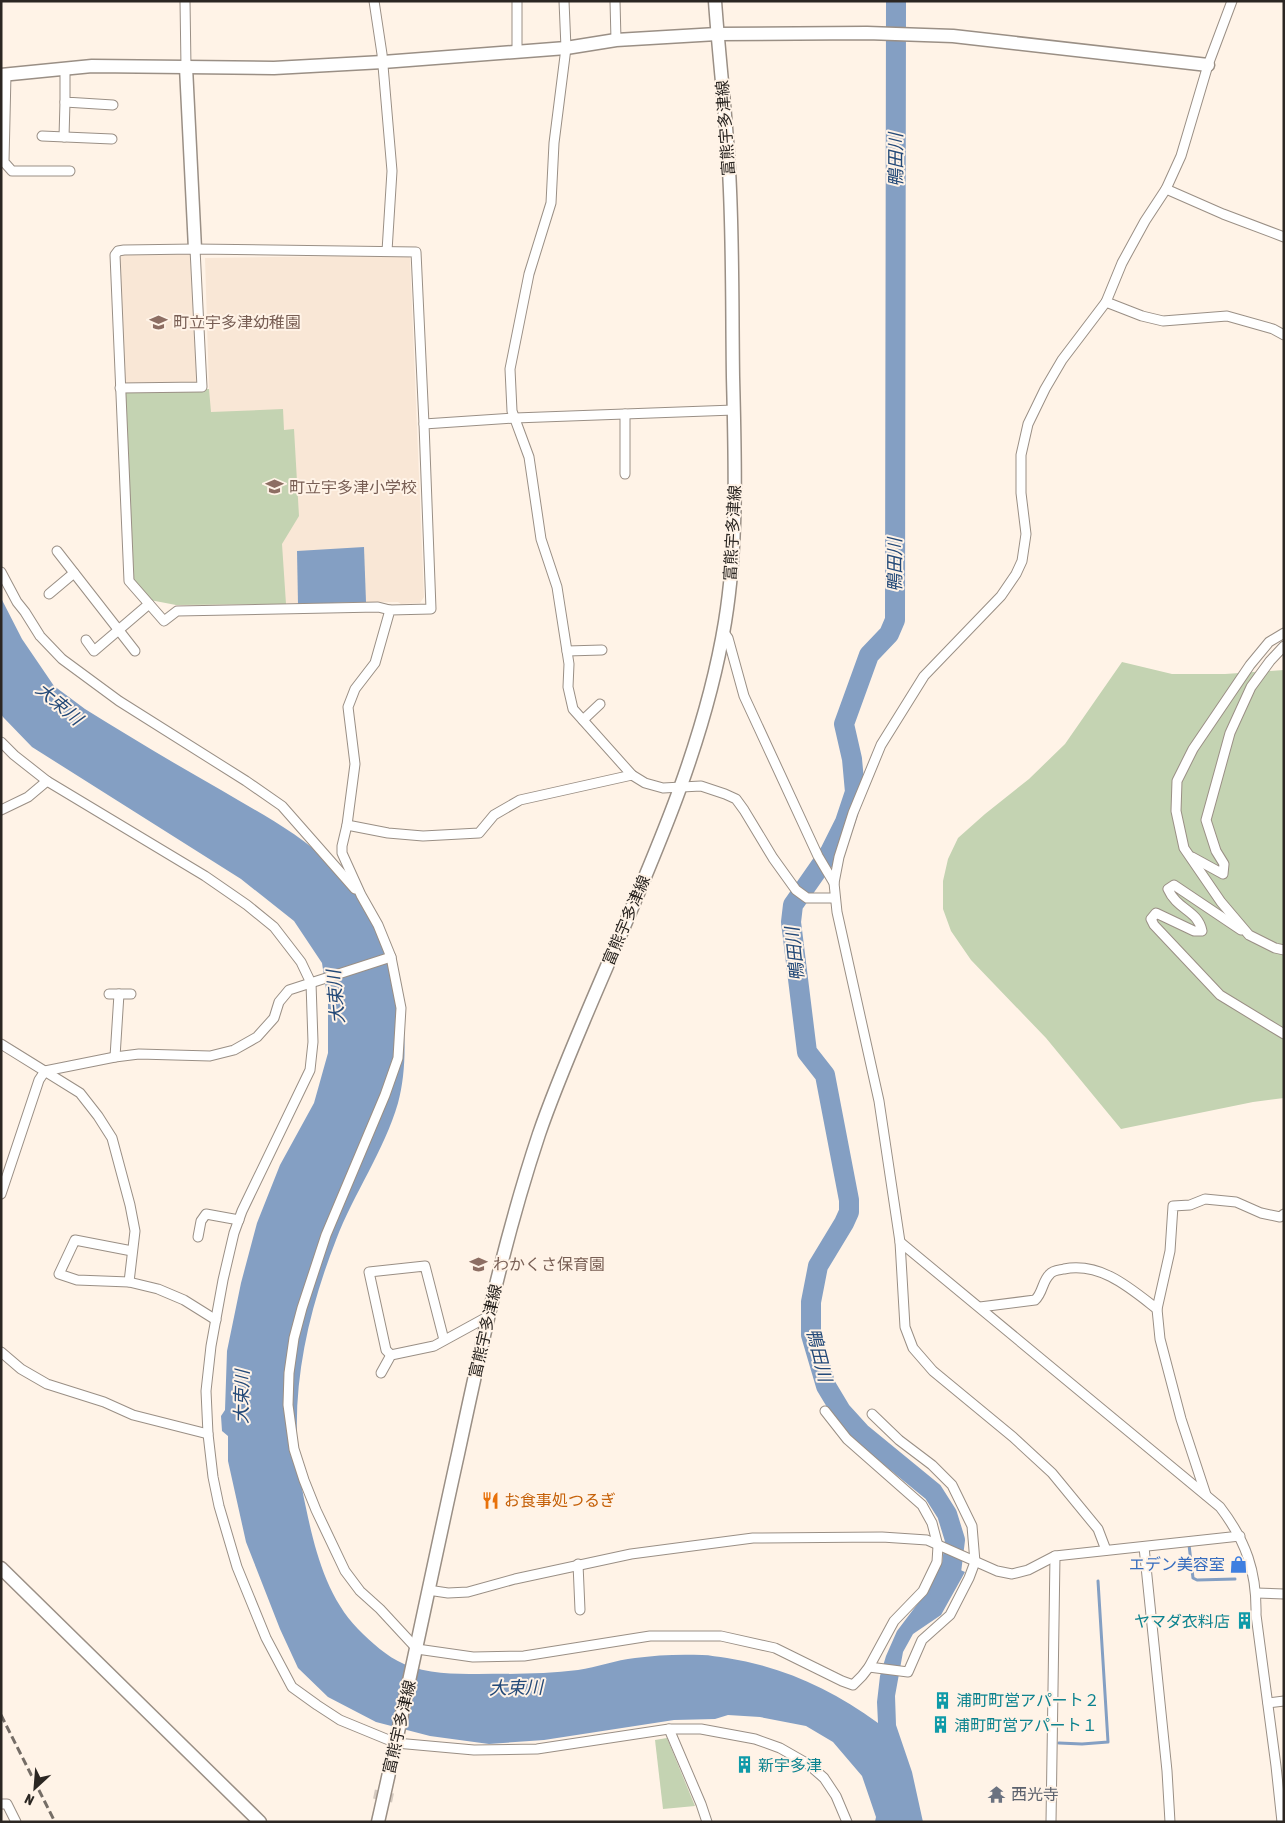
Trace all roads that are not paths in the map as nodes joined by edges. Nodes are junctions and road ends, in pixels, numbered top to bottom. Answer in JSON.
{"nodes":[{"id":1,"x":185,"y":1,"type":"edge"},
{"id":2,"x":374,"y":1,"type":"edge"},
{"id":3,"x":517,"y":1,"type":"edge"},
{"id":4,"x":564,"y":1,"type":"edge"},
{"id":5,"x":615,"y":1,"type":"edge"},
{"id":6,"x":716,"y":1,"type":"edge"},
{"id":7,"x":1232,"y":1,"type":"edge"},
{"id":8,"x":717,"y":34,"type":"junction"},
{"id":9,"x":616,"y":40,"type":"junction"},
{"id":10,"x":566,"y":48,"type":"junction"},
{"id":11,"x":517,"y":52,"type":"junction"},
{"id":12,"x":382,"y":62,"type":"junction"},
{"id":13,"x":1208,"y":65,"type":"junction"},
{"id":14,"x":186,"y":67,"type":"junction"},
{"id":15,"x":65,"y":68,"type":"junction"},
{"id":16,"x":3,"y":74,"type":"edge"},
{"id":17,"x":65,"y":102,"type":"junction"},
{"id":18,"x":113,"y":105,"type":"dead end"},
{"id":19,"x":42,"y":136,"type":"dead end"},
{"id":20,"x":64,"y":137,"type":"junction"},
{"id":21,"x":112,"y":139,"type":"dead end"},
{"id":22,"x":70,"y":171,"type":"dead end"},
{"id":23,"x":1166,"y":189,"type":"junction"},
{"id":24,"x":1284,"y":237,"type":"edge"},
{"id":25,"x":195,"y":249,"type":"junction"},
{"id":26,"x":388,"y":251,"type":"junction"},
{"id":27,"x":1106,"y":302,"type":"junction"},
{"id":28,"x":1284,"y":335,"type":"edge"},
{"id":29,"x":120,"y":388,"type":"junction"},
{"id":30,"x":734,"y":410,"type":"junction"},
{"id":31,"x":625,"y":414,"type":"junction"},
{"id":32,"x":515,"y":418,"type":"junction"},
{"id":33,"x":424,"y":424,"type":"junction"},
{"id":34,"x":625,"y":474,"type":"dead end"},
{"id":35,"x":57,"y":551,"type":"dead end"},
{"id":36,"x":1,"y":572,"type":"edge"},
{"id":37,"x":74,"y":573,"type":"junction"},
{"id":38,"x":49,"y":594,"type":"dead end"},
{"id":39,"x":149,"y":604,"type":"junction"},
{"id":40,"x":390,"y":610,"type":"junction"},
{"id":41,"x":119,"y":630,"type":"junction"},
{"id":42,"x":723,"y":631,"type":"junction"},
{"id":43,"x":1284,"y":633,"type":"edge"},
{"id":44,"x":86,"y":640,"type":"dead end"},
{"id":45,"x":1284,"y":646,"type":"edge"},
{"id":46,"x":567,"y":650,"type":"junction"},
{"id":47,"x":602,"y":650,"type":"dead end"},
{"id":48,"x":135,"y":651,"type":"dead end"},
{"id":49,"x":600,"y":704,"type":"dead end"},
{"id":50,"x":582,"y":720,"type":"junction"},
{"id":51,"x":1,"y":742,"type":"edge"},
{"id":52,"x":632,"y":775,"type":"junction"},
{"id":53,"x":47,"y":781,"type":"junction"},
{"id":54,"x":681,"y":787,"type":"junction"},
{"id":55,"x":1,"y":810,"type":"edge"},
{"id":56,"x":347,"y":825,"type":"junction"},
{"id":57,"x":1187,"y":854,"type":"junction"},
{"id":58,"x":834,"y":883,"type":"junction"},
{"id":59,"x":361,"y":895,"type":"junction"},
{"id":60,"x":834,"y":898,"type":"junction"},
{"id":61,"x":1249,"y":935,"type":"junction"},
{"id":62,"x":1284,"y":950,"type":"edge"},
{"id":63,"x":390,"y":958,"type":"junction"},
{"id":64,"x":315,"y":982,"type":"junction"},
{"id":65,"x":109,"y":994,"type":"dead end"},
{"id":66,"x":119,"y":994,"type":"junction"},
{"id":67,"x":131,"y":994,"type":"dead end"},
{"id":68,"x":1284,"y":1034,"type":"edge"},
{"id":69,"x":1,"y":1044,"type":"edge"},
{"id":70,"x":115,"y":1057,"type":"junction"},
{"id":71,"x":45,"y":1071,"type":"junction"},
{"id":72,"x":1,"y":1194,"type":"edge"},
{"id":73,"x":1284,"y":1214,"type":"edge"},
{"id":74,"x":239,"y":1220,"type":"junction"},
{"id":75,"x":198,"y":1237,"type":"dead end"},
{"id":76,"x":900,"y":1242,"type":"junction"},
{"id":77,"x":132,"y":1251,"type":"junction"},
{"id":78,"x":129,"y":1282,"type":"junction"},
{"id":79,"x":980,"y":1307,"type":"junction"},
{"id":80,"x":1157,"y":1309,"type":"junction"},
{"id":81,"x":487,"y":1317,"type":"junction"},
{"id":82,"x":216,"y":1320,"type":"junction"},
{"id":83,"x":444,"y":1340,"type":"junction"},
{"id":84,"x":1,"y":1352,"type":"edge"},
{"id":85,"x":391,"y":1355,"type":"junction"},
{"id":86,"x":381,"y":1373,"type":"dead end"},
{"id":87,"x":825,"y":1411,"type":"dead end"},
{"id":88,"x":872,"y":1414,"type":"dead end"},
{"id":89,"x":208,"y":1434,"type":"junction"},
{"id":90,"x":1206,"y":1495,"type":"junction"},
{"id":91,"x":1240,"y":1536,"type":"junction"},
{"id":92,"x":938,"y":1546,"type":"junction"},
{"id":93,"x":1144,"y":1547,"type":"junction"},
{"id":94,"x":1106,"y":1550,"type":"junction"},
{"id":95,"x":1055,"y":1556,"type":"junction"},
{"id":96,"x":975,"y":1562,"type":"junction"},
{"id":97,"x":578,"y":1564,"type":"junction"},
{"id":98,"x":1,"y":1568,"type":"edge"},
{"id":99,"x":428,"y":1590,"type":"junction"},
{"id":100,"x":1256,"y":1593,"type":"junction"},
{"id":101,"x":1284,"y":1594,"type":"edge"},
{"id":102,"x":580,"y":1610,"type":"dead end"},
{"id":103,"x":417,"y":1651,"type":"junction"},
{"id":104,"x":869,"y":1666,"type":"junction"},
{"id":105,"x":1284,"y":1701,"type":"edge"},
{"id":106,"x":1268,"y":1704,"type":"junction"},
{"id":107,"x":669,"y":1729,"type":"junction"},
{"id":108,"x":397,"y":1738,"type":"junction"},
{"id":109,"x":1,"y":1804,"type":"edge"},
{"id":110,"x":16,"y":1822,"type":"edge"},
{"id":111,"x":260,"y":1822,"type":"edge"},
{"id":112,"x":378,"y":1822,"type":"edge"},
{"id":113,"x":707,"y":1822,"type":"edge"},
{"id":114,"x":847,"y":1822,"type":"edge"},
{"id":115,"x":1051,"y":1822,"type":"edge"},
{"id":116,"x":1170,"y":1822,"type":"edge"},
{"id":117,"x":1282,"y":1822,"type":"edge"}],
"edges":[{"from":1,"to":14,"type":"street"},
{"from":2,"to":12,"type":"street"},
{"from":3,"to":11,"type":"street"},
{"from":4,"to":10,"type":"street"},
{"from":5,"to":9,"type":"street"},
{"from":6,"to":8,"type":"main road","name":"富熊宇多津線"},
{"from":7,"to":13,"type":"street"},
{"from":8,"to":9,"type":"main road"},
{"from":8,"to":13,"type":"main road"},
{"from":8,"to":30,"type":"main road","name":"富熊宇多津線"},
{"from":9,"to":10,"type":"main road"},
{"from":10,"to":11,"type":"main road"},
{"from":10,"to":32,"type":"street"},
{"from":11,"to":12,"type":"main road"},
{"from":12,"to":14,"type":"main road"},
{"from":12,"to":26,"type":"street"},
{"from":13,"to":23,"type":"street"},
{"from":14,"to":15,"type":"main road"},
{"from":14,"to":25,"type":"main road"},
{"from":15,"to":16,"type":"main road"},
{"from":15,"to":17,"type":"street"},
{"from":16,"to":22,"type":"street"},
{"from":17,"to":18,"type":"street"},
{"from":17,"to":20,"type":"street"},
{"from":19,"to":20,"type":"street"},
{"from":20,"to":21,"type":"street"},
{"from":23,"to":24,"type":"street"},
{"from":23,"to":27,"type":"street"},
{"from":25,"to":26,"type":"street"},
{"from":25,"to":29,"type":"street"},
{"from":25,"to":29,"type":"street"},
{"from":26,"to":33,"type":"street"},
{"from":27,"to":28,"type":"street"},
{"from":27,"to":58,"type":"street"},
{"from":29,"to":39,"type":"street"},
{"from":30,"to":31,"type":"street"},
{"from":30,"to":42,"type":"main road","name":"富熊宇多津線"},
{"from":31,"to":32,"type":"street"},
{"from":31,"to":34,"type":"street"},
{"from":32,"to":33,"type":"street"},
{"from":32,"to":46,"type":"street"},
{"from":33,"to":40,"type":"street"},
{"from":35,"to":37,"type":"street"},
{"from":36,"to":59,"type":"street"},
{"from":37,"to":38,"type":"street"},
{"from":37,"to":41,"type":"street"},
{"from":39,"to":40,"type":"street"},
{"from":39,"to":41,"type":"street"},
{"from":40,"to":56,"type":"street"},
{"from":41,"to":44,"type":"street"},
{"from":41,"to":48,"type":"street"},
{"from":42,"to":54,"type":"main road","name":"富熊宇多津線"},
{"from":42,"to":58,"type":"street"},
{"from":43,"to":57,"type":"street"},
{"from":45,"to":57,"type":"street"},
{"from":46,"to":47,"type":"street"},
{"from":46,"to":50,"type":"street"},
{"from":49,"to":50,"type":"street"},
{"from":50,"to":52,"type":"street"},
{"from":51,"to":53,"type":"street"},
{"from":52,"to":54,"type":"street"},
{"from":52,"to":56,"type":"street"},
{"from":53,"to":55,"type":"street"},
{"from":53,"to":64,"type":"street"},
{"from":54,"to":60,"type":"street"},
{"from":54,"to":81,"type":"main road","name":"富熊宇多津線"},
{"from":56,"to":59,"type":"street"},
{"from":57,"to":61,"type":"street"},
{"from":58,"to":60,"type":"street"},
{"from":59,"to":63,"type":"street"},
{"from":60,"to":76,"type":"street"},
{"from":61,"to":62,"type":"street"},
{"from":61,"to":68,"type":"street"},
{"from":63,"to":64,"type":"street"},
{"from":63,"to":103,"type":"street"},
{"from":64,"to":70,"type":"street"},
{"from":64,"to":74,"type":"street"},
{"from":65,"to":66,"type":"street"},
{"from":66,"to":67,"type":"street"},
{"from":66,"to":70,"type":"street"},
{"from":69,"to":71,"type":"street"},
{"from":70,"to":71,"type":"street"},
{"from":71,"to":72,"type":"street"},
{"from":71,"to":77,"type":"street"},
{"from":73,"to":80,"type":"street"},
{"from":74,"to":75,"type":"street"},
{"from":74,"to":82,"type":"street"},
{"from":76,"to":79,"type":"street"},
{"from":76,"to":94,"type":"street"},
{"from":77,"to":78,"type":"street"},
{"from":77,"to":78,"type":"street"},
{"from":78,"to":82,"type":"street"},
{"from":79,"to":80,"type":"street"},
{"from":79,"to":90,"type":"street"},
{"from":80,"to":90,"type":"street"},
{"from":81,"to":83,"type":"street"},
{"from":81,"to":99,"type":"main road","name":"富熊宇多津線"},
{"from":82,"to":89,"type":"street"},
{"from":83,"to":85,"type":"street"},
{"from":83,"to":85,"type":"street"},
{"from":84,"to":89,"type":"street"},
{"from":85,"to":86,"type":"street"},
{"from":87,"to":92,"type":"street"},
{"from":88,"to":96,"type":"street"},
{"from":89,"to":108,"type":"street"},
{"from":90,"to":91,"type":"street"},
{"from":91,"to":93,"type":"street"},
{"from":91,"to":100,"type":"street"},
{"from":92,"to":96,"type":"street"},
{"from":92,"to":97,"type":"street"},
{"from":92,"to":104,"type":"street"},
{"from":93,"to":94,"type":"street"},
{"from":93,"to":116,"type":"street"},
{"from":94,"to":95,"type":"street"},
{"from":95,"to":96,"type":"street"},
{"from":95,"to":115,"type":"street"},
{"from":96,"to":104,"type":"street"},
{"from":97,"to":99,"type":"street"},
{"from":97,"to":102,"type":"street"},
{"from":98,"to":111,"type":"main road"},
{"from":99,"to":103,"type":"main road","name":"富熊宇多津線"},
{"from":100,"to":101,"type":"street"},
{"from":100,"to":106,"type":"street"},
{"from":103,"to":104,"type":"street"},
{"from":103,"to":108,"type":"main road","name":"富熊宇多津線"},
{"from":105,"to":106,"type":"street"},
{"from":106,"to":117,"type":"street"},
{"from":107,"to":108,"type":"street"},
{"from":107,"to":113,"type":"street"},
{"from":107,"to":114,"type":"street"},
{"from":108,"to":112,"type":"main road","name":"富熊宇多津線"},
{"from":109,"to":110,"type":"street"}]}
